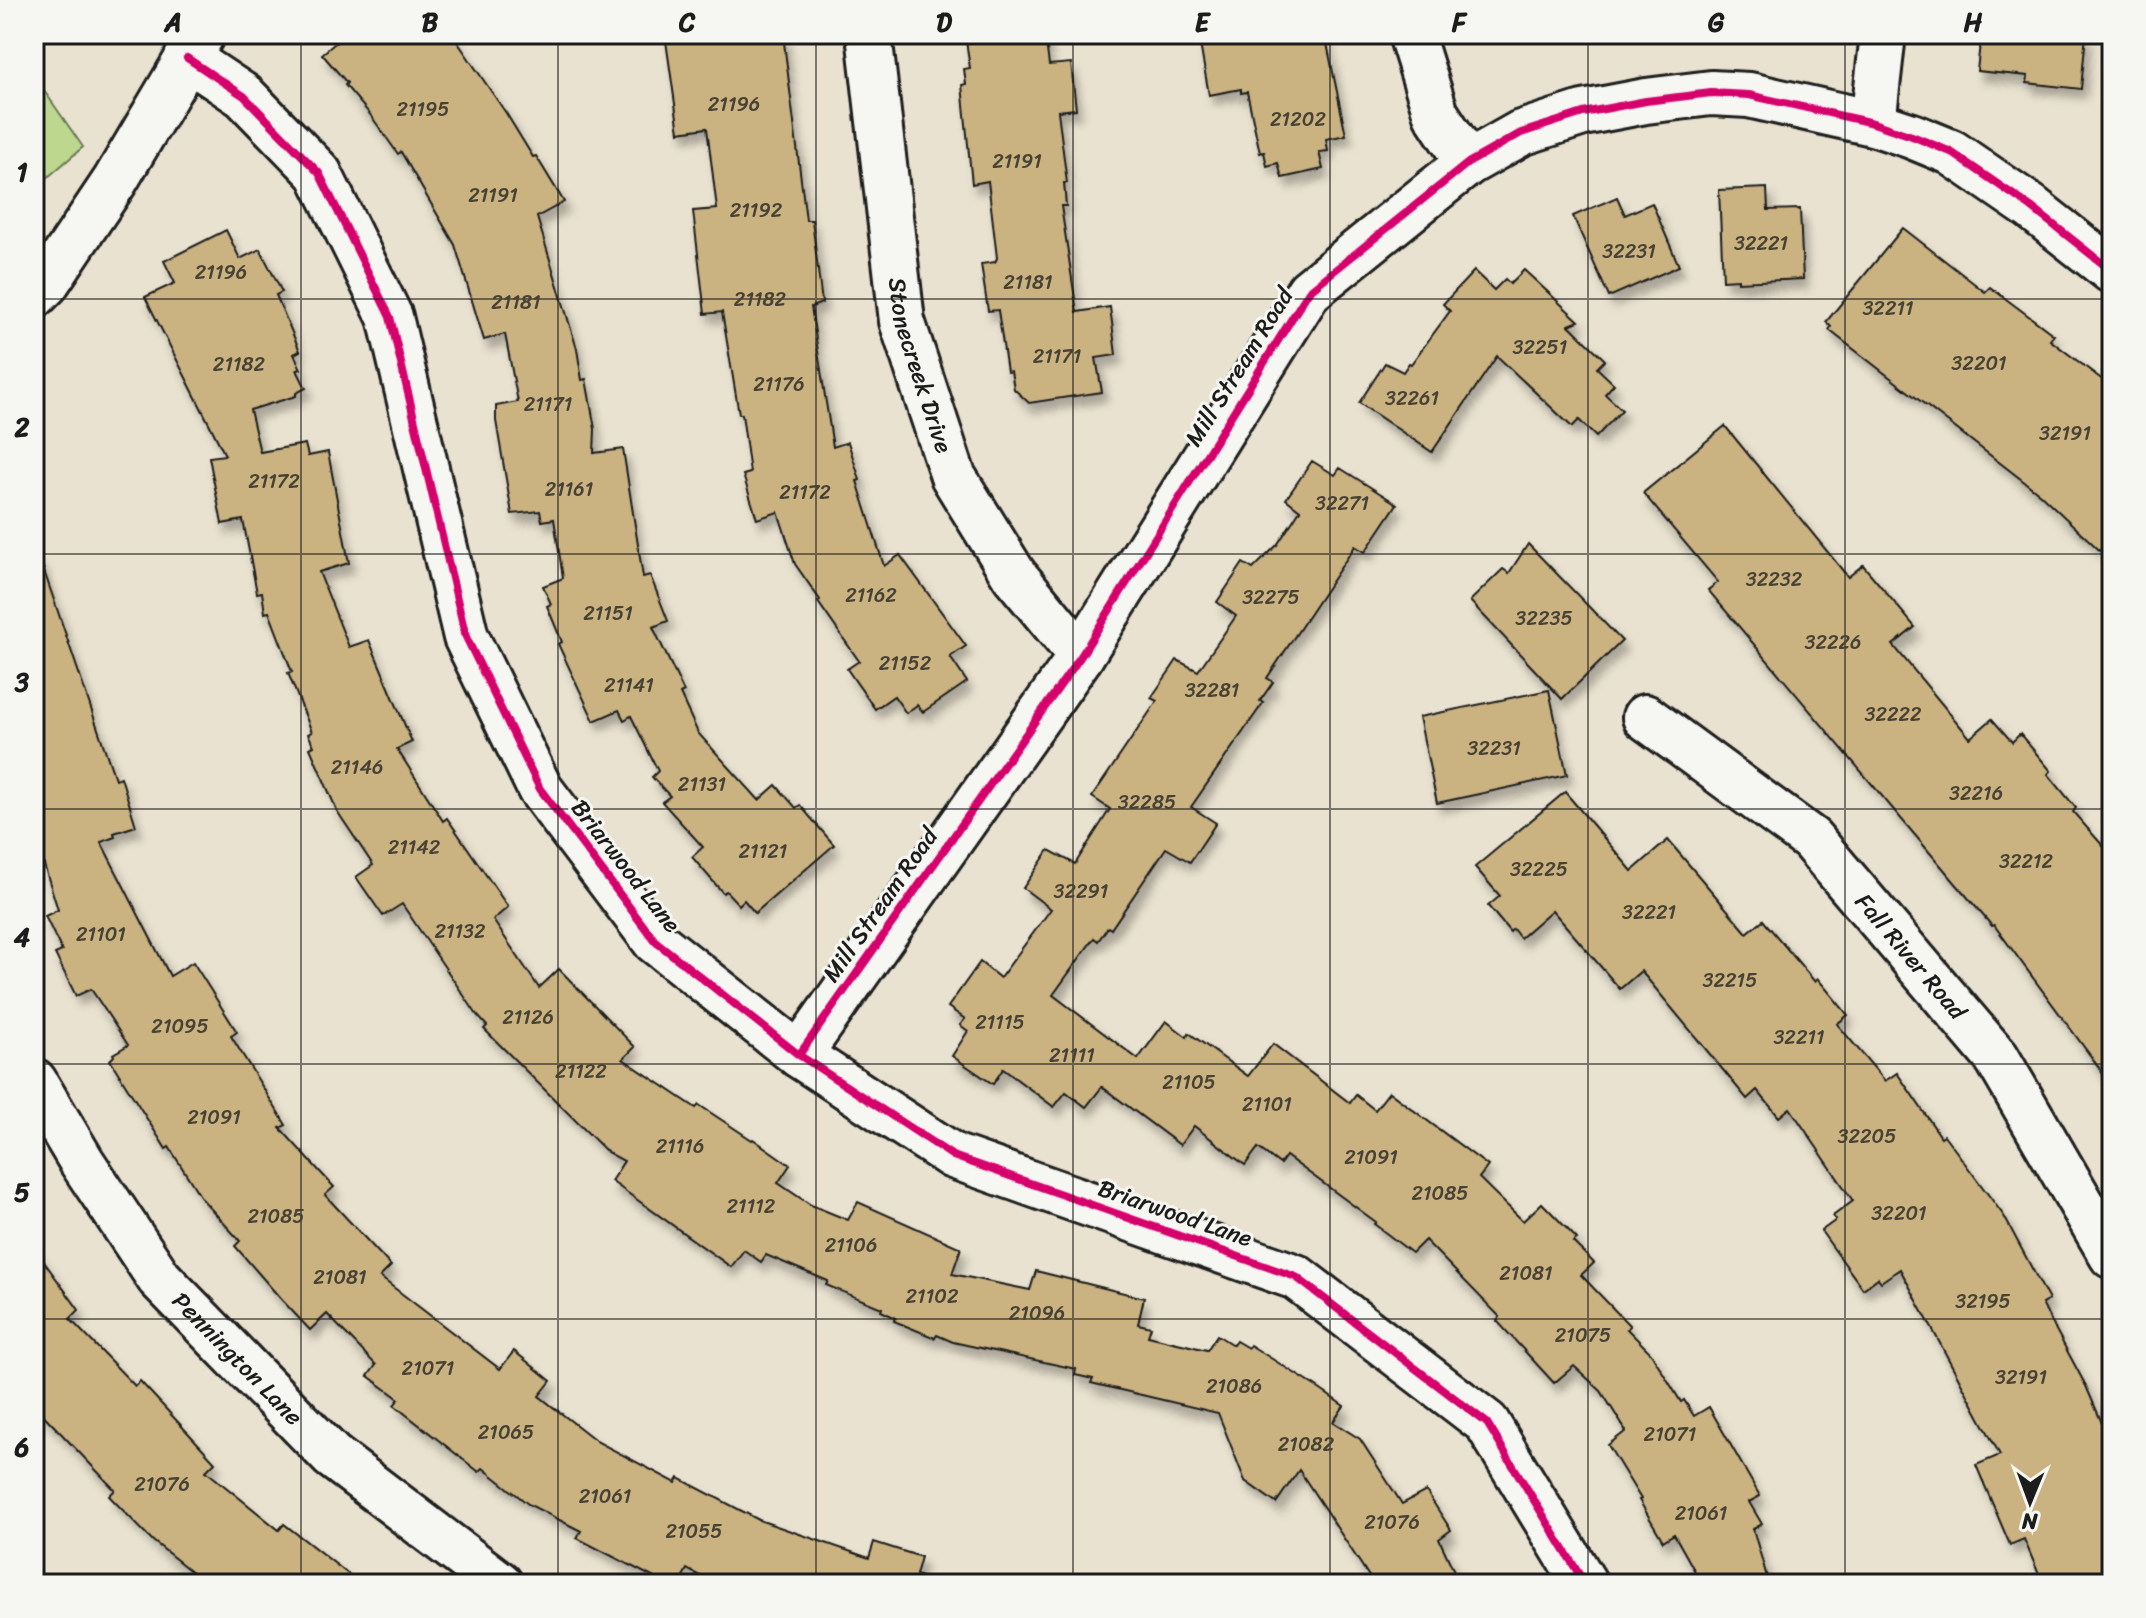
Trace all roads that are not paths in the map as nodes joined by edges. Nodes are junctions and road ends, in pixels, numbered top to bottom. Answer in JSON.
{"nodes":[{"id":1,"x":869,"y":34,"type":"edge"},
{"id":2,"x":1411,"y":34,"type":"edge"},
{"id":3,"x":1883,"y":34,"type":"edge"},
{"id":4,"x":194,"y":46,"type":"edge"},
{"id":5,"x":1873,"y":123,"type":"junction"},
{"id":6,"x":1468,"y":163,"type":"junction"},
{"id":7,"x":2112,"y":271,"type":"edge"},
{"id":8,"x":34,"y":296,"type":"edge"},
{"id":9,"x":1081,"y":656,"type":"junction"},
{"id":10,"x":1645,"y":717,"type":"dead end"},
{"id":11,"x":799,"y":1055,"type":"junction"},
{"id":12,"x":34,"y":1081,"type":"edge"},
{"id":13,"x":2112,"y":1256,"type":"edge"},
{"id":14,"x":498,"y":1584,"type":"edge"},
{"id":15,"x":1585,"y":1584,"type":"edge"}],
"edges":[{"from":1,"to":9,"type":"street","name":"Stonecreek Drive"},
{"from":2,"to":6,"type":"street"},
{"from":3,"to":5,"type":"street"},
{"from":4,"to":8,"type":"street"},
{"from":4,"to":11,"type":"street","name":"Briarwood Lane"},
{"from":5,"to":6,"type":"street","name":"Mill Stream Road"},
{"from":5,"to":7,"type":"street","name":"Mill Stream Road"},
{"from":6,"to":9,"type":"street","name":"Mill Stream Road"},
{"from":9,"to":11,"type":"street","name":"Mill Stream Road"},
{"from":10,"to":13,"type":"street","name":"Fall River Road"},
{"from":11,"to":15,"type":"street","name":"Briarwood Lane"},
{"from":12,"to":14,"type":"street","name":"Pennington Lane"}]}
